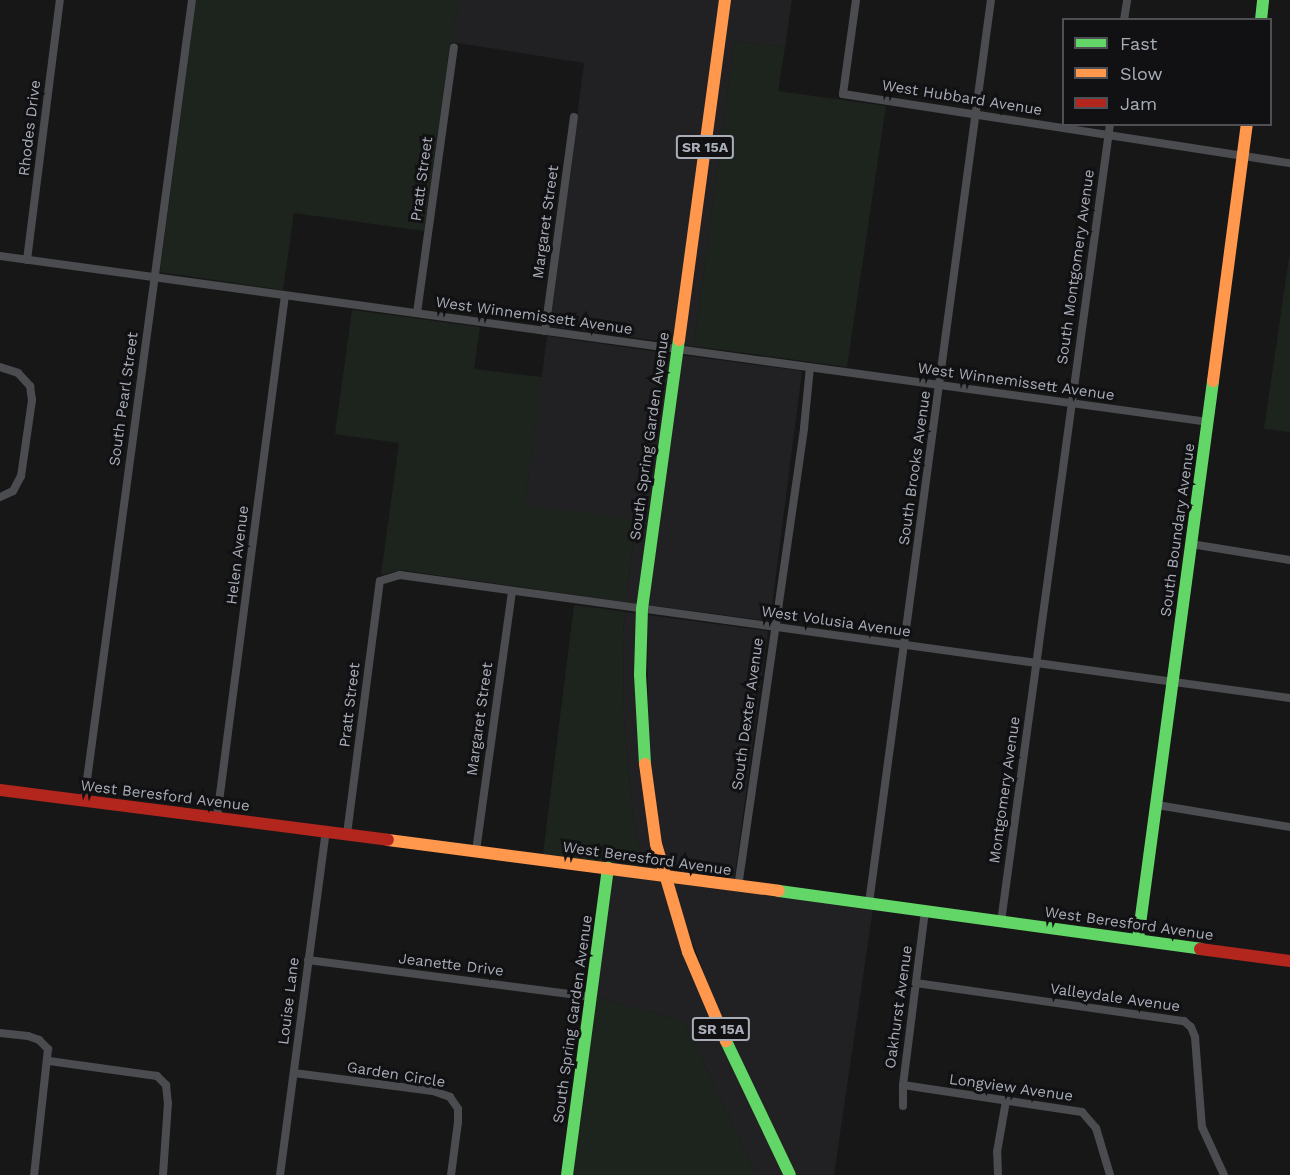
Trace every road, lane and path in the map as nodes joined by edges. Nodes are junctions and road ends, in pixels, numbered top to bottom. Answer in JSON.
{"nodes":[{"id":1,"x":60,"y":0,"type":"edge"},
{"id":2,"x":192,"y":0,"type":"edge"},
{"id":3,"x":725,"y":0,"type":"edge"},
{"id":4,"x":856,"y":0,"type":"edge"},
{"id":5,"x":991,"y":0,"type":"edge"},
{"id":6,"x":1127,"y":0,"type":"edge"},
{"id":7,"x":1263,"y":0,"type":"edge"},
{"id":8,"x":1124,"y":18,"type":"edge"},
{"id":9,"x":1261,"y":18,"type":"edge"},
{"id":10,"x":454,"y":48,"type":"dead end"},
{"id":11,"x":973,"y":114,"type":"junction"},
{"id":12,"x":574,"y":117,"type":"dead end"},
{"id":13,"x":1110,"y":126,"type":"edge"},
{"id":14,"x":1247,"y":126,"type":"edge"},
{"id":15,"x":1108,"y":135,"type":"junction"},
{"id":16,"x":1243,"y":156,"type":"junction"},
{"id":17,"x":1290,"y":163,"type":"edge"},
{"id":18,"x":0,"y":256,"type":"edge"},
{"id":19,"x":27,"y":260,"type":"junction"},
{"id":20,"x":155,"y":277,"type":"junction"},
{"id":21,"x":285,"y":295,"type":"junction"},
{"id":22,"x":417,"y":313,"type":"junction"},
{"id":23,"x":545,"y":331,"type":"junction"},
{"id":24,"x":677,"y":349,"type":"junction"},
{"id":25,"x":0,"y":367,"type":"edge"},
{"id":26,"x":810,"y":367,"type":"junction"},
{"id":27,"x":940,"y":385,"type":"junction"},
{"id":28,"x":1071,"y":403,"type":"junction"},
{"id":29,"x":1208,"y":422,"type":"junction"},
{"id":30,"x":0,"y":497,"type":"edge"},
{"id":31,"x":1191,"y":544,"type":"junction"},
{"id":32,"x":1290,"y":560,"type":"edge"},
{"id":33,"x":380,"y":581,"type":"joint"},
{"id":34,"x":512,"y":591,"type":"junction"},
{"id":35,"x":642,"y":609,"type":"junction"},
{"id":36,"x":774,"y":627,"type":"junction"},
{"id":37,"x":903,"y":645,"type":"junction"},
{"id":38,"x":1036,"y":662,"type":"junction"},
{"id":39,"x":1173,"y":683,"type":"junction"},
{"id":40,"x":1290,"y":698,"type":"edge"},
{"id":41,"x":0,"y":790,"type":"edge"},
{"id":42,"x":84,"y":802,"type":"junction"},
{"id":43,"x":1157,"y":805,"type":"junction"},
{"id":44,"x":217,"y":817,"type":"junction"},
{"id":45,"x":1290,"y":826,"type":"edge"},
{"id":46,"x":327,"y":831,"type":"junction"},
{"id":47,"x":347,"y":834,"type":"junction"},
{"id":48,"x":476,"y":851,"type":"junction"},
{"id":49,"x":608,"y":868,"type":"junction"},
{"id":50,"x":664,"y":877,"type":"junction"},
{"id":51,"x":738,"y":887,"type":"junction"},
{"id":52,"x":869,"y":903,"type":"junction"},
{"id":53,"x":926,"y":912,"type":"junction"},
{"id":54,"x":1001,"y":922,"type":"junction"},
{"id":55,"x":1138,"y":939,"type":"junction"},
{"id":56,"x":308,"y":960,"type":"junction"},
{"id":57,"x":1290,"y":961,"type":"edge"},
{"id":58,"x":916,"y":983,"type":"junction"},
{"id":59,"x":591,"y":997,"type":"junction"},
{"id":60,"x":0,"y":1033,"type":"edge"},
{"id":61,"x":49,"y":1061,"type":"junction"},
{"id":62,"x":294,"y":1073,"type":"junction"},
{"id":63,"x":903,"y":1085,"type":"junction"},
{"id":64,"x":1006,"y":1101,"type":"junction"},
{"id":65,"x":903,"y":1106,"type":"dead end"},
{"id":66,"x":34,"y":1175,"type":"edge"},
{"id":67,"x":163,"y":1175,"type":"edge"},
{"id":68,"x":280,"y":1175,"type":"edge"},
{"id":69,"x":451,"y":1175,"type":"edge"},
{"id":70,"x":567,"y":1175,"type":"edge"},
{"id":71,"x":790,"y":1175,"type":"edge"},
{"id":72,"x":998,"y":1175,"type":"edge"},
{"id":73,"x":1110,"y":1175,"type":"edge"},
{"id":74,"x":1224,"y":1175,"type":"edge"}],
"edges":[{"from":1,"to":19,"type":"street","name":"Rhodes Drive"},
{"from":2,"to":20,"type":"street","name":"South Pearl Street"},
{"from":3,"to":24,"type":"main road","name":"South Spring Garden Avenue","number":"SR 15A"},
{"from":4,"to":11,"type":"street","name":"West Hubbard Avenue"},
{"from":5,"to":11,"type":"street","name":"South Brooks Avenue"},
{"from":6,"to":8,"type":"street"},
{"from":7,"to":9,"type":"main road"},
{"from":10,"to":22,"type":"street","name":"Pratt Street"},
{"from":11,"to":15,"type":"street","name":"West Hubbard Avenue"},
{"from":11,"to":27,"type":"street","name":"South Brooks Avenue"},
{"from":12,"to":23,"type":"street","name":"Margaret Street"},
{"from":13,"to":15,"type":"street","name":"South Montgomery Avenue"},
{"from":14,"to":16,"type":"main road","name":"South Boundary Avenue"},
{"from":15,"to":16,"type":"street","name":"West Hubbard Avenue"},
{"from":15,"to":28,"type":"street","name":"South Montgomery Avenue"},
{"from":16,"to":17,"type":"street","name":"West Hubbard Avenue"},
{"from":16,"to":29,"type":"main road","name":"South Boundary Avenue"},
{"from":18,"to":19,"type":"street","name":"West Winnemissett Avenue"},
{"from":19,"to":20,"type":"street","name":"West Winnemissett Avenue"},
{"from":20,"to":21,"type":"street","name":"West Winnemissett Avenue"},
{"from":20,"to":42,"type":"street","name":"South Pearl Street"},
{"from":21,"to":22,"type":"street","name":"West Winnemissett Avenue"},
{"from":21,"to":44,"type":"street","name":"Helen Avenue"},
{"from":22,"to":23,"type":"street","name":"West Winnemissett Avenue"},
{"from":23,"to":24,"type":"street","name":"West Winnemissett Avenue"},
{"from":24,"to":26,"type":"street","name":"West Winnemissett Avenue"},
{"from":24,"to":35,"type":"main road","name":"South Spring Garden Avenue","number":"SR 15A"},
{"from":25,"to":30,"type":"street"},
{"from":26,"to":27,"type":"street","name":"West Winnemissett Avenue"},
{"from":26,"to":36,"type":"street","name":"South Dexter Avenue"},
{"from":27,"to":28,"type":"street","name":"West Winnemissett Avenue"},
{"from":27,"to":37,"type":"street","name":"South Brooks Avenue"},
{"from":28,"to":29,"type":"street","name":"West Winnemissett Avenue"},
{"from":28,"to":38,"type":"street","name":"South Montgomery Avenue"},
{"from":29,"to":31,"type":"main road","name":"South Boundary Avenue"},
{"from":31,"to":32,"type":"street"},
{"from":31,"to":39,"type":"main road","name":"South Boundary Avenue"},
{"from":33,"to":34,"type":"street","name":"West Volusia Avenue"},
{"from":33,"to":47,"type":"street","name":"Pratt Street"},
{"from":34,"to":35,"type":"street","name":"West Volusia Avenue"},
{"from":34,"to":48,"type":"street","name":"Margaret Street"},
{"from":35,"to":36,"type":"street","name":"West Volusia Avenue"},
{"from":35,"to":50,"type":"main road","name":"South Spring Garden Avenue","number":"SR 15A"},
{"from":36,"to":37,"type":"street","name":"West Volusia Avenue"},
{"from":36,"to":51,"type":"street","name":"South Dexter Avenue"},
{"from":37,"to":38,"type":"street","name":"West Volusia Avenue"},
{"from":37,"to":52,"type":"street","name":"South Brooks Avenue"},
{"from":38,"to":39,"type":"street","name":"West Volusia Avenue"},
{"from":38,"to":54,"type":"street","name":"Montgomery Avenue"},
{"from":39,"to":40,"type":"street","name":"West Volusia Avenue"},
{"from":39,"to":43,"type":"main road","name":"South Boundary Avenue"},
{"from":41,"to":42,"type":"main road","name":"West Beresford Avenue"},
{"from":42,"to":44,"type":"main road","name":"West Beresford Avenue"},
{"from":43,"to":45,"type":"street"},
{"from":43,"to":55,"type":"main road","name":"South Boundary Avenue"},
{"from":44,"to":46,"type":"main road","name":"West Beresford Avenue"},
{"from":46,"to":47,"type":"main road","name":"West Beresford Avenue"},
{"from":46,"to":56,"type":"street","name":"Louise Lane"},
{"from":47,"to":48,"type":"main road","name":"West Beresford Avenue"},
{"from":48,"to":49,"type":"main road","name":"West Beresford Avenue"},
{"from":49,"to":50,"type":"main road","name":"West Beresford Avenue"},
{"from":49,"to":59,"type":"main road","name":"South Spring Garden Avenue"},
{"from":50,"to":51,"type":"main road","name":"West Beresford Avenue"},
{"from":50,"to":71,"type":"main road","number":"SR 15A"},
{"from":51,"to":52,"type":"main road","name":"West Beresford Avenue"},
{"from":52,"to":53,"type":"main road","name":"West Beresford Avenue"},
{"from":53,"to":54,"type":"main road","name":"West Beresford Avenue"},
{"from":53,"to":58,"type":"street","name":"Oakhurst Avenue"},
{"from":54,"to":55,"type":"main road","name":"West Beresford Avenue"},
{"from":55,"to":57,"type":"main road","name":"West Beresford Avenue"},
{"from":56,"to":59,"type":"street","name":"Jeanette Drive"},
{"from":56,"to":62,"type":"street","name":"Louise Lane"},
{"from":58,"to":63,"type":"street","name":"Oakhurst Avenue"},
{"from":58,"to":74,"type":"street","name":"Valleydale Avenue"},
{"from":59,"to":70,"type":"main road","name":"South Spring Garden Avenue"},
{"from":60,"to":61,"type":"street"},
{"from":61,"to":66,"type":"street"},
{"from":61,"to":67,"type":"street"},
{"from":62,"to":68,"type":"street","name":"Louise Lane"},
{"from":62,"to":69,"type":"street","name":"Garden Circle"},
{"from":63,"to":64,"type":"street","name":"Longview Avenue"},
{"from":63,"to":65,"type":"street","name":"Oakhurst Avenue"},
{"from":64,"to":72,"type":"street"},
{"from":64,"to":73,"type":"street","name":"Longview Avenue"}]}
